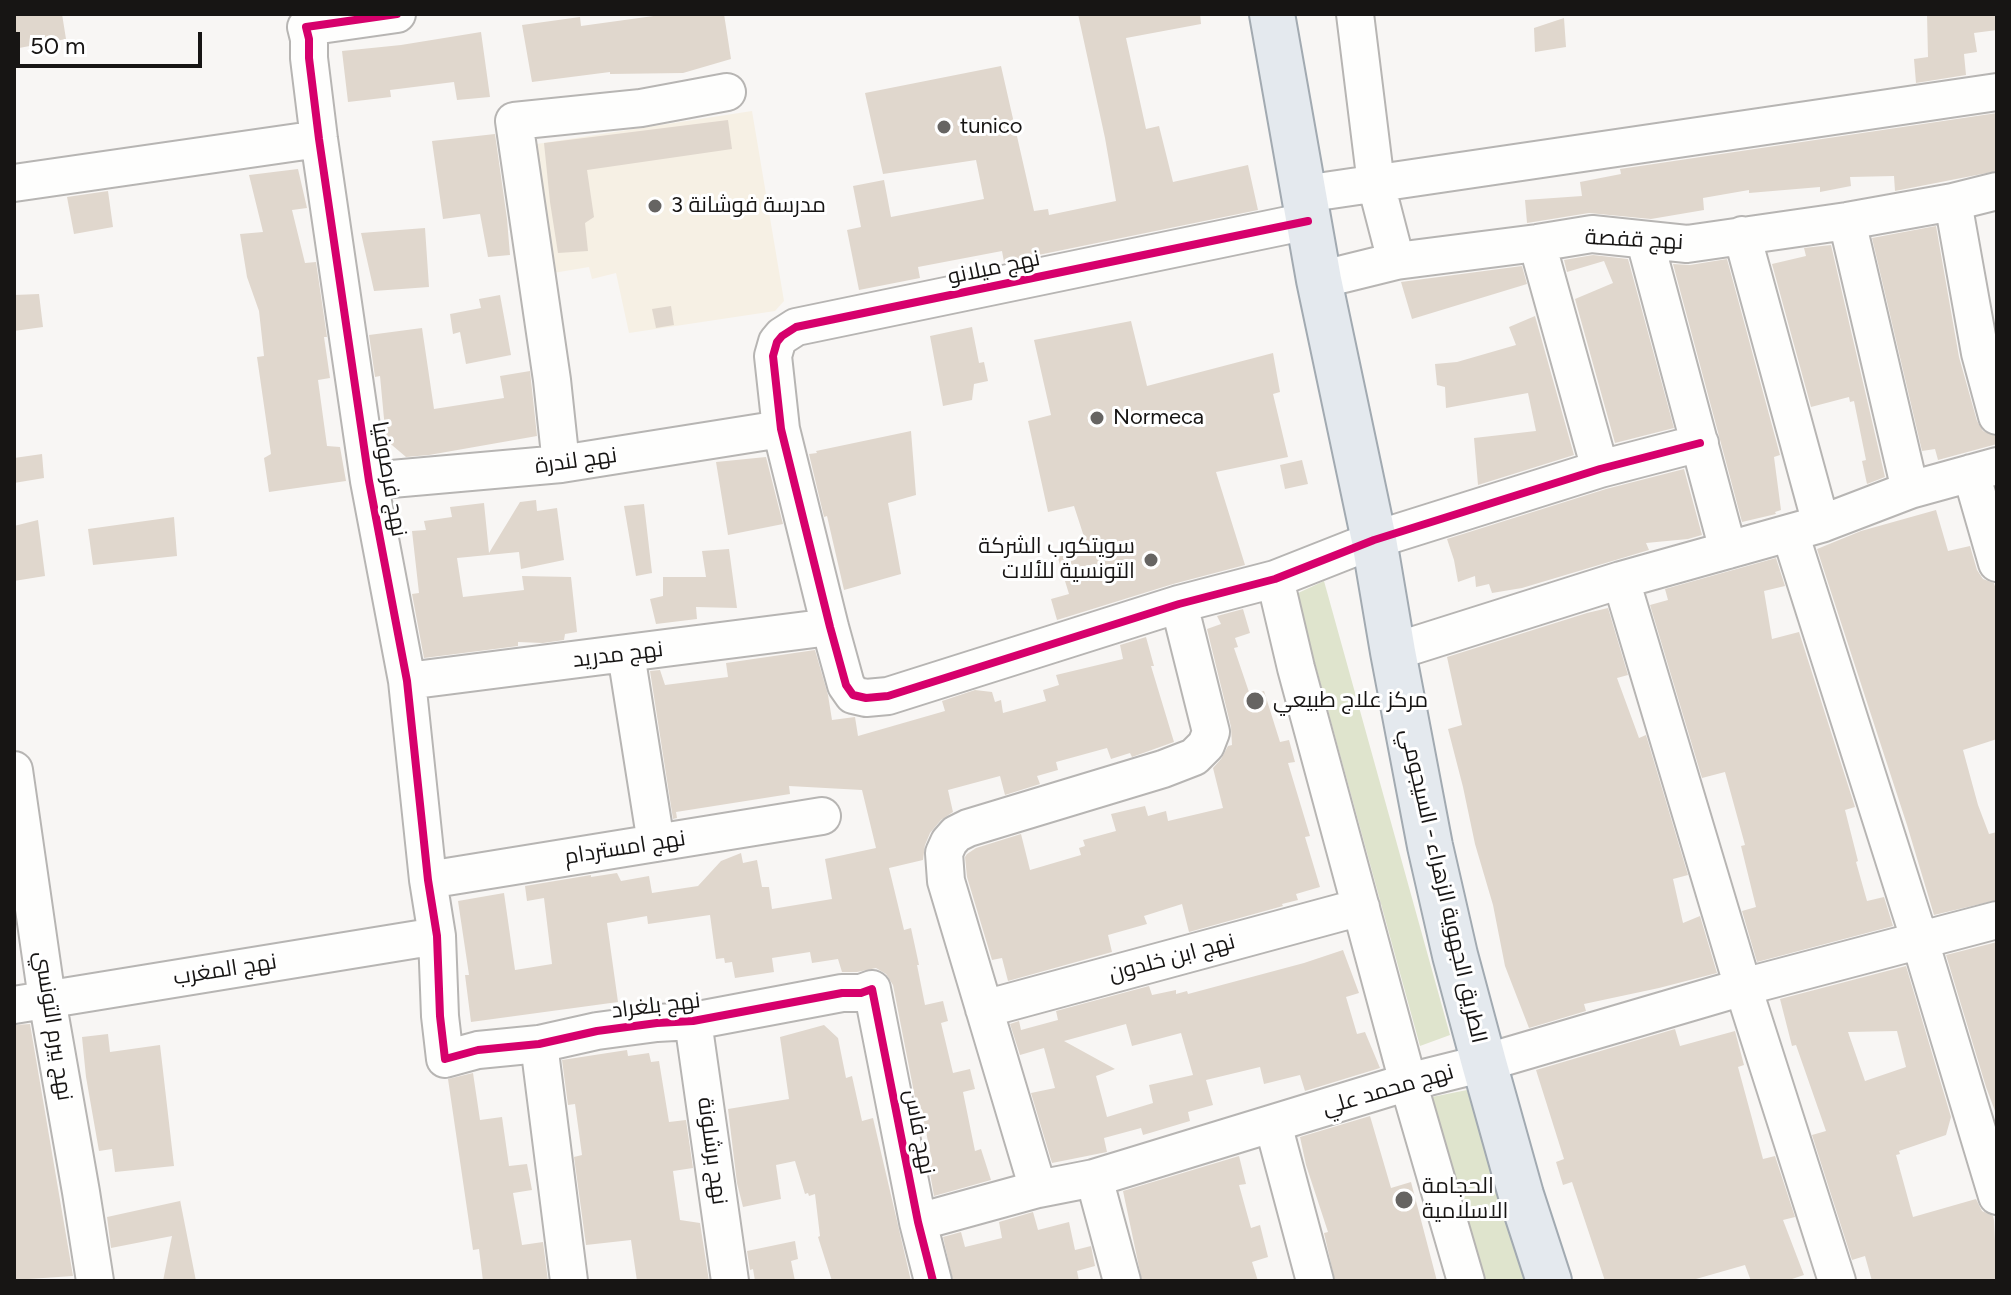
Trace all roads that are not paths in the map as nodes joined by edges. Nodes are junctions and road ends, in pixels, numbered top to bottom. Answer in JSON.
{"nodes":[{"id":1,"x":1272,"y":14,"type":"edge"},
{"id":2,"x":1355,"y":14,"type":"edge"},
{"id":3,"x":382,"y":15,"type":"edge"},
{"id":4,"x":727,"y":92,"type":"dead end"},
{"id":5,"x":1997,"y":92,"type":"edge"},
{"id":6,"x":319,"y":139,"type":"junction"},
{"id":7,"x":14,"y":183,"type":"edge"},
{"id":8,"x":1376,"y":184,"type":"junction"},
{"id":9,"x":1997,"y":191,"type":"edge"},
{"id":10,"x":1953,"y":202,"type":"junction"},
{"id":11,"x":1306,"y":207,"type":"junction"},
{"id":12,"x":1847,"y":221,"type":"junction"},
{"id":13,"x":1742,"y":235,"type":"junction"},
{"id":14,"x":1645,"y":241,"type":"junction"},
{"id":15,"x":1537,"y":243,"type":"junction"},
{"id":16,"x":1396,"y":261,"type":"junction"},
{"id":17,"x":1319,"y":280,"type":"junction"},
{"id":18,"x":1988,"y":351,"type":"edge"},
{"id":19,"x":1997,"y":416,"type":"edge"},
{"id":20,"x":781,"y":429,"type":"junction"},
{"id":21,"x":1700,"y":443,"type":"junction"},
{"id":22,"x":561,"y":464,"type":"junction"},
{"id":23,"x":1600,"y":469,"type":"junction"},
{"id":24,"x":1984,"y":469,"type":"edge"},
{"id":25,"x":369,"y":481,"type":"junction"},
{"id":26,"x":1910,"y":490,"type":"junction"},
{"id":27,"x":1806,"y":529,"type":"junction"},
{"id":28,"x":1374,"y":540,"type":"junction"},
{"id":29,"x":1728,"y":550,"type":"junction"},
{"id":30,"x":1997,"y":563,"type":"edge"},
{"id":31,"x":1275,"y":579,"type":"junction"},
{"id":32,"x":1621,"y":580,"type":"junction"},
{"id":33,"x":1179,"y":604,"type":"junction"},
{"id":34,"x":830,"y":627,"type":"junction"},
{"id":35,"x":1393,"y":652,"type":"junction"},
{"id":36,"x":626,"y":654,"type":"junction"},
{"id":37,"x":407,"y":681,"type":"junction"},
{"id":38,"x":14,"y":770,"type":"edge"},
{"id":39,"x":822,"y":816,"type":"dead end"},
{"id":40,"x":656,"y":843,"type":"junction"},
{"id":41,"x":428,"y":880,"type":"junction"},
{"id":42,"x":1361,"y":907,"type":"junction"},
{"id":43,"x":1997,"y":920,"type":"edge"},
{"id":44,"x":437,"y":936,"type":"junction"},
{"id":45,"x":1920,"y":941,"type":"junction"},
{"id":46,"x":1743,"y":987,"type":"junction"},
{"id":47,"x":872,"y":989,"type":"joint"},
{"id":48,"x":31,"y":1002,"type":"edge"},
{"id":49,"x":984,"y":1009,"type":"junction"},
{"id":50,"x":693,"y":1021,"type":"junction"},
{"id":51,"x":539,"y":1044,"type":"junction"},
{"id":52,"x":445,"y":1059,"type":"joint"},
{"id":53,"x":1484,"y":1063,"type":"junction"},
{"id":54,"x":1408,"y":1082,"type":"junction"},
{"id":55,"x":1273,"y":1124,"type":"junction"},
{"id":56,"x":1094,"y":1178,"type":"junction"},
{"id":57,"x":1038,"y":1189,"type":"junction"},
{"id":58,"x":1997,"y":1196,"type":"edge"},
{"id":59,"x":918,"y":1222,"type":"junction"},
{"id":60,"x":95,"y":1281,"type":"edge"},
{"id":61,"x":569,"y":1281,"type":"edge"},
{"id":62,"x":730,"y":1281,"type":"edge"},
{"id":63,"x":933,"y":1281,"type":"edge"},
{"id":64,"x":1122,"y":1281,"type":"edge"},
{"id":65,"x":1315,"y":1281,"type":"edge"},
{"id":66,"x":1466,"y":1281,"type":"edge"},
{"id":67,"x":1549,"y":1281,"type":"edge"},
{"id":68,"x":1837,"y":1281,"type":"edge"}],
"edges":[{"from":1,"to":11,"type":"main road","name":"الطريق الجهوية الزهراء - السيجومي"},
{"from":2,"to":8,"type":"street"},
{"from":3,"to":6,"type":"street","name":"نهج فرصوفيا"},
{"from":4,"to":22,"type":"street"},
{"from":5,"to":8,"type":"street","name":"نهج ميلانو"},
{"from":6,"to":7,"type":"street"},
{"from":6,"to":25,"type":"street","name":"نهج فرصوفيا"},
{"from":8,"to":11,"type":"street","name":"نهج ميلانو"},
{"from":8,"to":16,"type":"street"},
{"from":9,"to":10,"type":"street","name":"نهج قفصة"},
{"from":10,"to":12,"type":"street","name":"نهج قفصة"},
{"from":10,"to":18,"type":"street"},
{"from":11,"to":17,"type":"main road","name":"الطريق الجهوية الزهراء - السيجومي"},
{"from":11,"to":20,"type":"street","name":"نهج ميلانو"},
{"from":12,"to":13,"type":"street","name":"نهج قفصة"},
{"from":12,"to":26,"type":"street"},
{"from":13,"to":14,"type":"street","name":"نهج قفصة"},
{"from":13,"to":27,"type":"street"},
{"from":14,"to":15,"type":"street","name":"نهج قفصة"},
{"from":14,"to":21,"type":"street"},
{"from":15,"to":16,"type":"street","name":"نهج قفصة"},
{"from":15,"to":23,"type":"street"},
{"from":16,"to":17,"type":"street","name":"نهج قفصة"},
{"from":17,"to":28,"type":"main road","name":"الطريق الجهوية الزهراء - السيجومي"},
{"from":18,"to":19,"type":"street"},
{"from":20,"to":22,"type":"street","name":"نهج لندرة"},
{"from":20,"to":34,"type":"street","name":"نهج ميلانو"},
{"from":21,"to":23,"type":"street","name":"نهج ميلانو"},
{"from":21,"to":29,"type":"street"},
{"from":22,"to":25,"type":"street","name":"نهج لندرة"},
{"from":23,"to":28,"type":"street","name":"نهج ميلانو"},
{"from":24,"to":26,"type":"street"},
{"from":24,"to":30,"type":"street"},
{"from":25,"to":37,"type":"street","name":"نهج فرصوفيا"},
{"from":26,"to":27,"type":"street"},
{"from":27,"to":29,"type":"street"},
{"from":27,"to":45,"type":"street"},
{"from":28,"to":31,"type":"street","name":"نهج ميلانو"},
{"from":28,"to":35,"type":"main road","name":"الطريق الجهوية الزهراء - السيجومي"},
{"from":29,"to":32,"type":"street"},
{"from":31,"to":33,"type":"street","name":"نهج ميلانو"},
{"from":31,"to":42,"type":"street"},
{"from":32,"to":35,"type":"street"},
{"from":32,"to":46,"type":"street"},
{"from":33,"to":34,"type":"street","name":"نهج ميلانو"},
{"from":33,"to":49,"type":"street"},
{"from":34,"to":36,"type":"street","name":"نهج مدريد"},
{"from":35,"to":53,"type":"main road","name":"الطريق الجهوية الزهراء - السيجومي"},
{"from":36,"to":37,"type":"street","name":"نهج مدريد"},
{"from":36,"to":40,"type":"street"},
{"from":37,"to":41,"type":"street","name":"نهج فرصوفيا"},
{"from":38,"to":48,"type":"street","name":"نهج بيرم التونسي"},
{"from":39,"to":40,"type":"street","name":"نهج امستردام"},
{"from":40,"to":41,"type":"street","name":"نهج امستردام"},
{"from":41,"to":44,"type":"street","name":"نهج فرصوفيا"},
{"from":42,"to":49,"type":"street","name":"نهج ابن خلدون"},
{"from":42,"to":54,"type":"street"},
{"from":43,"to":45,"type":"street","name":"نهج محمد علي"},
{"from":44,"to":48,"type":"street","name":"نهج المغرب"},
{"from":44,"to":52,"type":"street","name":"نهج فرصوفيا"},
{"from":45,"to":46,"type":"street","name":"نهج محمد علي"},
{"from":45,"to":58,"type":"street"},
{"from":46,"to":53,"type":"street","name":"نهج محمد علي"},
{"from":46,"to":68,"type":"street"},
{"from":47,"to":50,"type":"street","name":"نهج بلغراد"},
{"from":47,"to":59,"type":"street","name":"نهج فاس"},
{"from":48,"to":60,"type":"street","name":"نهج بيرم التونسي"},
{"from":49,"to":57,"type":"street"},
{"from":50,"to":51,"type":"street","name":"نهج بلغراد"},
{"from":50,"to":62,"type":"street","name":"نهج برشلونة"},
{"from":51,"to":52,"type":"street","name":"نهج بلغراد"},
{"from":51,"to":61,"type":"street"},
{"from":53,"to":54,"type":"street","name":"نهج محمد علي"},
{"from":53,"to":67,"type":"main road","name":"الطريق الجهوية الزهراء - السيجومي"},
{"from":54,"to":55,"type":"street","name":"نهج محمد علي"},
{"from":54,"to":66,"type":"street"},
{"from":55,"to":56,"type":"street","name":"نهج محمد علي"},
{"from":55,"to":65,"type":"street"},
{"from":56,"to":57,"type":"street","name":"نهج محمد علي"},
{"from":56,"to":64,"type":"street"},
{"from":57,"to":59,"type":"street","name":"نهج محمد علي"},
{"from":59,"to":63,"type":"street","name":"نهج فاس"}]}
